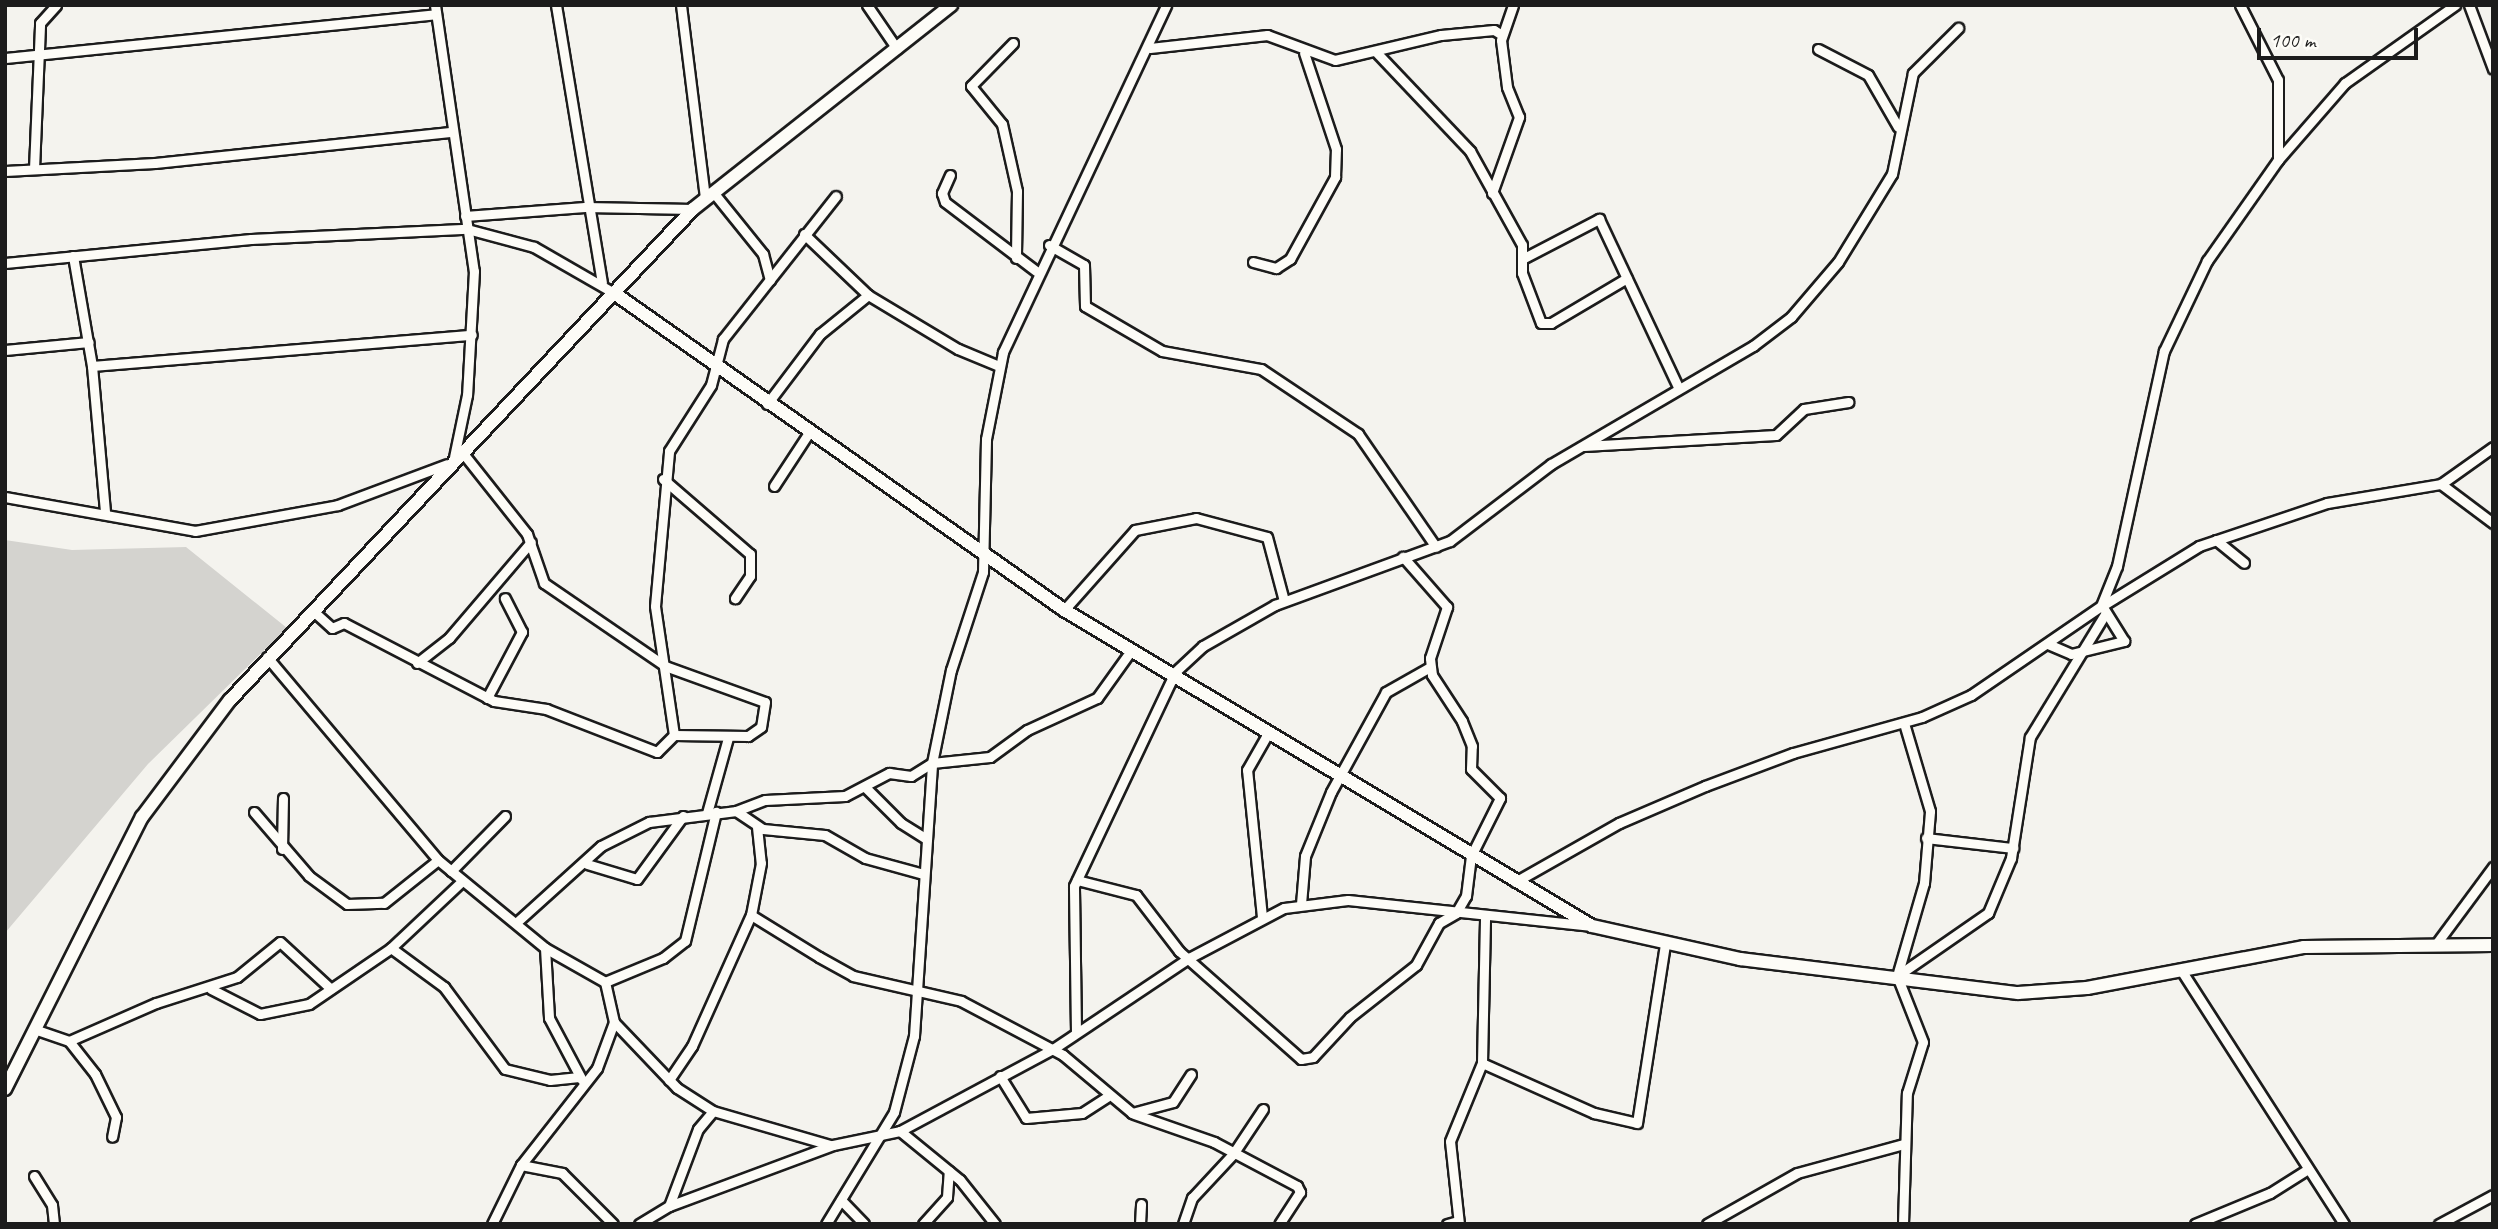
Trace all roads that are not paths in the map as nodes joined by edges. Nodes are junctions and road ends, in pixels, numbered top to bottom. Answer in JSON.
{"nodes":[{"id":1,"x":56,"y":5,"type":"edge"},
{"id":2,"x":556,"y":5,"type":"edge"},
{"id":3,"x":681,"y":5,"type":"edge"},
{"id":4,"x":867,"y":5,"type":"edge"},
{"id":5,"x":951,"y":5,"type":"edge"},
{"id":6,"x":1166,"y":5,"type":"edge"},
{"id":7,"x":1513,"y":5,"type":"edge"},
{"id":8,"x":2241,"y":5,"type":"edge"},
{"id":9,"x":2455,"y":5,"type":"edge"},
{"id":10,"x":2469,"y":5,"type":"edge"},
{"id":11,"x":435,"y":9,"type":"edge"},
{"id":12,"x":1958,"y":28,"type":"dead end"},
{"id":13,"x":1502,"y":35,"type":"junction"},
{"id":14,"x":1013,"y":43,"type":"dead end"},
{"id":15,"x":1150,"y":48,"type":"junction"},
{"id":16,"x":897,"y":49,"type":"junction"},
{"id":17,"x":1818,"y":49,"type":"dead end"},
{"id":18,"x":1304,"y":53,"type":"junction"},
{"id":19,"x":1377,"y":53,"type":"junction"},
{"id":20,"x":41,"y":54,"type":"junction"},
{"id":21,"x":5,"y":58,"type":"edge"},
{"id":22,"x":2493,"y":69,"type":"edge"},
{"id":23,"x":1898,"y":127,"type":"junction"},
{"id":24,"x":452,"y":132,"type":"junction"},
{"id":25,"x":2278,"y":160,"type":"junction"},
{"id":26,"x":34,"y":169,"type":"junction"},
{"id":27,"x":5,"y":171,"type":"edge"},
{"id":28,"x":950,"y":175,"type":"dead end"},
{"id":29,"x":1492,"y":193,"type":"junction"},
{"id":30,"x":709,"y":195,"type":"junction"},
{"id":31,"x":836,"y":196,"type":"dead end"},
{"id":32,"x":585,"y":207,"type":"junction"},
{"id":33,"x":693,"y":209,"type":"junction"},
{"id":34,"x":465,"y":216,"type":"junction"},
{"id":35,"x":467,"y":229,"type":"junction"},
{"id":36,"x":804,"y":234,"type":"junction"},
{"id":37,"x":1049,"y":245,"type":"junction"},
{"id":38,"x":73,"y":256,"type":"junction"},
{"id":39,"x":1016,"y":258,"type":"junction"},
{"id":40,"x":1524,"y":258,"type":"junction"},
{"id":41,"x":1253,"y":262,"type":"dead end"},
{"id":42,"x":5,"y":263,"type":"edge"},
{"id":43,"x":1036,"y":271,"type":"junction"},
{"id":44,"x":1627,"y":278,"type":"junction"},
{"id":45,"x":770,"y":281,"type":"junction"},
{"id":46,"x":602,"y":282,"type":"junction"},
{"id":47,"x":614,"y":293,"type":"junction"},
{"id":48,"x":868,"y":295,"type":"junction"},
{"id":49,"x":472,"y":335,"type":"junction"},
{"id":50,"x":89,"y":342,"type":"junction"},
{"id":51,"x":5,"y":350,"type":"edge"},
{"id":52,"x":92,"y":366,"type":"junction"},
{"id":53,"x":999,"y":366,"type":"junction"},
{"id":54,"x":718,"y":367,"type":"junction"},
{"id":55,"x":1678,"y":387,"type":"junction"},
{"id":56,"x":1848,"y":402,"type":"dead end"},
{"id":57,"x":767,"y":404,"type":"junction"},
{"id":58,"x":808,"y":434,"type":"junction"},
{"id":59,"x":1584,"y":446,"type":"junction"},
{"id":60,"x":2493,"y":447,"type":"edge"},
{"id":61,"x":454,"y":458,"type":"junction"},
{"id":62,"x":663,"y":479,"type":"junction"},
{"id":63,"x":2441,"y":484,"type":"junction"},
{"id":64,"x":774,"y":486,"type":"dead end"},
{"id":65,"x":5,"y":497,"type":"edge"},
{"id":66,"x":106,"y":512,"type":"junction"},
{"id":67,"x":2493,"y":523,"type":"edge"},
{"id":68,"x":2216,"y":540,"type":"junction"},
{"id":69,"x":531,"y":542,"type":"junction"},
{"id":70,"x":1436,"y":547,"type":"junction"},
{"id":71,"x":981,"y":554,"type":"junction"},
{"id":72,"x":1403,"y":557,"type":"junction"},
{"id":73,"x":2244,"y":563,"type":"dead end"},
{"id":74,"x":505,"y":598,"type":"dead end"},
{"id":75,"x":735,"y":598,"type":"dead end"},
{"id":76,"x":1284,"y":601,"type":"junction"},
{"id":77,"x":2104,"y":608,"type":"junction"},
{"id":78,"x":312,"y":610,"type":"junction"},
{"id":79,"x":1064,"y":610,"type":"junction"},
{"id":80,"x":2048,"y":644,"type":"junction"},
{"id":81,"x":1130,"y":652,"type":"junction"},
{"id":82,"x":2083,"y":653,"type":"junction"},
{"id":83,"x":267,"y":657,"type":"junction"},
{"id":84,"x":417,"y":663,"type":"junction"},
{"id":85,"x":665,"y":666,"type":"junction"},
{"id":86,"x":1430,"y":667,"type":"junction"},
{"id":87,"x":1170,"y":678,"type":"junction"},
{"id":88,"x":487,"y":698,"type":"junction"},
{"id":89,"x":1904,"y":723,"type":"junction"},
{"id":90,"x":674,"y":735,"type":"junction"},
{"id":91,"x":1267,"y":735,"type":"junction"},
{"id":92,"x":728,"y":738,"type":"junction"},
{"id":93,"x":932,"y":763,"type":"junction"},
{"id":94,"x":1339,"y":778,"type":"junction"},
{"id":95,"x":866,"y":788,"type":"junction"},
{"id":96,"x":283,"y":798,"type":"dead end"},
{"id":97,"x":736,"y":811,"type":"junction"},
{"id":98,"x":254,"y":813,"type":"dead end"},
{"id":99,"x":711,"y":813,"type":"junction"},
{"id":100,"x":505,"y":816,"type":"dead end"},
{"id":101,"x":683,"y":816,"type":"junction"},
{"id":102,"x":757,"y":827,"type":"junction"},
{"id":103,"x":925,"y":838,"type":"junction"},
{"id":104,"x":1926,"y":838,"type":"junction"},
{"id":105,"x":2013,"y":848,"type":"junction"},
{"id":106,"x":282,"y":849,"type":"junction"},
{"id":107,"x":1471,"y":856,"type":"junction"},
{"id":108,"x":438,"y":860,"type":"junction"},
{"id":109,"x":587,"y":864,"type":"junction"},
{"id":110,"x":2493,"y":867,"type":"edge"},
{"id":111,"x":451,"y":871,"type":"junction"},
{"id":112,"x":923,"y":874,"type":"junction"},
{"id":113,"x":1076,"y":880,"type":"junction"},
{"id":114,"x":462,"y":881,"type":"junction"},
{"id":115,"x":1515,"y":881,"type":"junction"},
{"id":116,"x":1301,"y":904,"type":"junction"},
{"id":117,"x":1457,"y":913,"type":"junction"},
{"id":118,"x":751,"y":915,"type":"junction"},
{"id":119,"x":1262,"y":917,"type":"junction"},
{"id":120,"x":1485,"y":918,"type":"junction"},
{"id":121,"x":517,"y":921,"type":"junction"},
{"id":122,"x":1592,"y":926,"type":"junction"},
{"id":123,"x":2436,"y":944,"type":"junction"},
{"id":124,"x":1665,"y":945,"type":"junction"},
{"id":125,"x":2493,"y":945,"type":"edge"},
{"id":126,"x":391,"y":948,"type":"junction"},
{"id":127,"x":545,"y":948,"type":"junction"},
{"id":128,"x":1189,"y":958,"type":"junction"},
{"id":129,"x":2181,"y":970,"type":"junction"},
{"id":130,"x":1898,"y":979,"type":"junction"},
{"id":131,"x":605,"y":982,"type":"junction"},
{"id":132,"x":211,"y":989,"type":"junction"},
{"id":133,"x":331,"y":989,"type":"junction"},
{"id":134,"x":917,"y":993,"type":"junction"},
{"id":135,"x":614,"y":1022,"type":"junction"},
{"id":136,"x":34,"y":1029,"type":"junction"},
{"id":137,"x":1076,"y":1032,"type":"junction"},
{"id":138,"x":69,"y":1041,"type":"junction"},
{"id":139,"x":1053,"y":1049,"type":"junction"},
{"id":140,"x":1482,"y":1063,"type":"junction"},
{"id":141,"x":1191,"y":1074,"type":"dead end"},
{"id":142,"x":1000,"y":1076,"type":"junction"},
{"id":143,"x":582,"y":1080,"type":"junction"},
{"id":144,"x":669,"y":1080,"type":"junction"},
{"id":145,"x":5,"y":1089,"type":"edge"},
{"id":146,"x":1107,"y":1097,"type":"junction"},
{"id":147,"x":1263,"y":1109,"type":"dead end"},
{"id":148,"x":713,"y":1111,"type":"junction"},
{"id":149,"x":1132,"y":1113,"type":"junction"},
{"id":150,"x":900,"y":1131,"type":"junction"},
{"id":151,"x":882,"y":1136,"type":"junction"},
{"id":152,"x":112,"y":1137,"type":"dead end"},
{"id":153,"x":1904,"y":1144,"type":"junction"},
{"id":154,"x":832,"y":1145,"type":"junction"},
{"id":155,"x":1233,"y":1154,"type":"junction"},
{"id":156,"x":521,"y":1165,"type":"junction"},
{"id":157,"x":2308,"y":1169,"type":"junction"},
{"id":158,"x":949,"y":1171,"type":"junction"},
{"id":159,"x":34,"y":1176,"type":"dead end"},
{"id":160,"x":2493,"y":1195,"type":"edge"},
{"id":161,"x":841,"y":1200,"type":"junction"},
{"id":162,"x":1141,"y":1204,"type":"dead end"},
{"id":163,"x":669,"y":1206,"type":"junction"},
{"id":164,"x":1458,"y":1222,"type":"edge"},
{"id":165,"x":54,"y":1224,"type":"edge"},
{"id":166,"x":492,"y":1224,"type":"edge"},
{"id":167,"x":613,"y":1224,"type":"edge"},
{"id":168,"x":639,"y":1224,"type":"edge"},
{"id":169,"x":826,"y":1224,"type":"edge"},
{"id":170,"x":864,"y":1224,"type":"edge"},
{"id":171,"x":923,"y":1224,"type":"edge"},
{"id":172,"x":994,"y":1224,"type":"edge"},
{"id":173,"x":1140,"y":1224,"type":"edge"},
{"id":174,"x":1183,"y":1224,"type":"edge"},
{"id":175,"x":1279,"y":1224,"type":"edge"},
{"id":176,"x":1447,"y":1224,"type":"edge"},
{"id":177,"x":1707,"y":1224,"type":"edge"},
{"id":178,"x":1903,"y":1224,"type":"edge"},
{"id":179,"x":2195,"y":1224,"type":"edge"},
{"id":180,"x":2344,"y":1224,"type":"edge"},
{"id":181,"x":2439,"y":1224,"type":"edge"}],
"edges":[{"from":1,"to":20,"type":"street"},
{"from":2,"to":32,"type":"street"},
{"from":3,"to":30,"type":"street"},
{"from":4,"to":16,"type":"street"},
{"from":5,"to":16,"type":"street"},
{"from":6,"to":15,"type":"street"},
{"from":7,"to":13,"type":"street"},
{"from":8,"to":25,"type":"street"},
{"from":9,"to":25,"type":"street"},
{"from":10,"to":22,"type":"street"},
{"from":11,"to":20,"type":"street"},
{"from":11,"to":24,"type":"street"},
{"from":12,"to":23,"type":"street"},
{"from":13,"to":19,"type":"street"},
{"from":13,"to":29,"type":"street"},
{"from":14,"to":39,"type":"street"},
{"from":15,"to":18,"type":"street"},
{"from":15,"to":37,"type":"street"},
{"from":16,"to":30,"type":"street"},
{"from":17,"to":23,"type":"street"},
{"from":18,"to":19,"type":"street"},
{"from":18,"to":41,"type":"street"},
{"from":19,"to":29,"type":"street"},
{"from":20,"to":21,"type":"street"},
{"from":20,"to":26,"type":"street"},
{"from":23,"to":55,"type":"street"},
{"from":24,"to":26,"type":"street"},
{"from":24,"to":34,"type":"street"},
{"from":25,"to":77,"type":"street"},
{"from":26,"to":27,"type":"street"},
{"from":28,"to":39,"type":"street"},
{"from":29,"to":40,"type":"street"},
{"from":30,"to":33,"type":"street"},
{"from":30,"to":45,"type":"street"},
{"from":31,"to":36,"type":"street"},
{"from":32,"to":33,"type":"street"},
{"from":32,"to":34,"type":"street"},
{"from":32,"to":46,"type":"street"},
{"from":33,"to":47,"type":"street"},
{"from":34,"to":35,"type":"street"},
{"from":35,"to":38,"type":"street"},
{"from":35,"to":46,"type":"street"},
{"from":35,"to":49,"type":"street"},
{"from":36,"to":45,"type":"street"},
{"from":36,"to":48,"type":"street"},
{"from":37,"to":43,"type":"street"},
{"from":37,"to":70,"type":"street"},
{"from":38,"to":42,"type":"street"},
{"from":38,"to":50,"type":"street"},
{"from":39,"to":43,"type":"street"},
{"from":40,"to":44,"type":"street"},
{"from":40,"to":44,"type":"street"},
{"from":43,"to":53,"type":"street"},
{"from":44,"to":55,"type":"street"},
{"from":45,"to":54,"type":"street"},
{"from":46,"to":47,"type":"street"},
{"from":47,"to":54,"type":"street"},
{"from":47,"to":61,"type":"street"},
{"from":48,"to":53,"type":"street"},
{"from":48,"to":57,"type":"street"},
{"from":49,"to":52,"type":"street"},
{"from":49,"to":61,"type":"street"},
{"from":50,"to":51,"type":"street"},
{"from":50,"to":52,"type":"street"},
{"from":52,"to":66,"type":"street"},
{"from":53,"to":71,"type":"street"},
{"from":54,"to":57,"type":"street"},
{"from":54,"to":62,"type":"street"},
{"from":55,"to":59,"type":"street"},
{"from":56,"to":59,"type":"street"},
{"from":57,"to":58,"type":"street"},
{"from":58,"to":64,"type":"street"},
{"from":58,"to":71,"type":"street"},
{"from":59,"to":70,"type":"street"},
{"from":60,"to":63,"type":"street"},
{"from":61,"to":66,"type":"street"},
{"from":61,"to":69,"type":"street"},
{"from":61,"to":78,"type":"street"},
{"from":62,"to":75,"type":"street"},
{"from":62,"to":85,"type":"street"},
{"from":63,"to":67,"type":"street"},
{"from":63,"to":68,"type":"street"},
{"from":65,"to":66,"type":"street"},
{"from":68,"to":73,"type":"street"},
{"from":68,"to":77,"type":"street"},
{"from":69,"to":84,"type":"street"},
{"from":69,"to":85,"type":"street"},
{"from":70,"to":72,"type":"street"},
{"from":71,"to":79,"type":"street"},
{"from":71,"to":93,"type":"street"},
{"from":72,"to":76,"type":"street"},
{"from":72,"to":86,"type":"street"},
{"from":74,"to":88,"type":"street"},
{"from":76,"to":79,"type":"street"},
{"from":76,"to":87,"type":"street"},
{"from":77,"to":80,"type":"street"},
{"from":77,"to":82,"type":"street"},
{"from":77,"to":82,"type":"street"},
{"from":78,"to":83,"type":"street"},
{"from":78,"to":84,"type":"street"},
{"from":79,"to":81,"type":"street"},
{"from":80,"to":82,"type":"street"},
{"from":80,"to":89,"type":"street"},
{"from":81,"to":87,"type":"street"},
{"from":81,"to":93,"type":"street"},
{"from":82,"to":105,"type":"street"},
{"from":83,"to":108,"type":"street"},
{"from":83,"to":136,"type":"street"},
{"from":84,"to":88,"type":"street"},
{"from":85,"to":90,"type":"street"},
{"from":85,"to":92,"type":"street"},
{"from":86,"to":94,"type":"street"},
{"from":86,"to":107,"type":"street"},
{"from":87,"to":91,"type":"street"},
{"from":87,"to":113,"type":"street"},
{"from":88,"to":90,"type":"street"},
{"from":89,"to":104,"type":"street"},
{"from":89,"to":115,"type":"street"},
{"from":90,"to":92,"type":"street"},
{"from":91,"to":94,"type":"street"},
{"from":91,"to":119,"type":"street"},
{"from":92,"to":99,"type":"street"},
{"from":93,"to":95,"type":"street"},
{"from":93,"to":103,"type":"street"},
{"from":94,"to":107,"type":"street"},
{"from":94,"to":116,"type":"street"},
{"from":95,"to":97,"type":"street"},
{"from":95,"to":103,"type":"street"},
{"from":96,"to":106,"type":"street"},
{"from":97,"to":99,"type":"street"},
{"from":97,"to":102,"type":"street"},
{"from":98,"to":106,"type":"street"},
{"from":99,"to":101,"type":"street"},
{"from":99,"to":131,"type":"street"},
{"from":100,"to":111,"type":"street"},
{"from":101,"to":109,"type":"street"},
{"from":101,"to":109,"type":"street"},
{"from":102,"to":112,"type":"street"},
{"from":102,"to":118,"type":"street"},
{"from":103,"to":112,"type":"street"},
{"from":104,"to":105,"type":"street"},
{"from":104,"to":130,"type":"street"},
{"from":105,"to":130,"type":"street"},
{"from":106,"to":108,"type":"street"},
{"from":107,"to":115,"type":"street"},
{"from":107,"to":117,"type":"street"},
{"from":108,"to":111,"type":"street"},
{"from":109,"to":121,"type":"street"},
{"from":110,"to":123,"type":"street"},
{"from":111,"to":114,"type":"street"},
{"from":112,"to":134,"type":"street"},
{"from":113,"to":128,"type":"street"},
{"from":113,"to":137,"type":"street"},
{"from":114,"to":121,"type":"street"},
{"from":114,"to":126,"type":"street"},
{"from":115,"to":122,"type":"street"},
{"from":116,"to":117,"type":"street"},
{"from":116,"to":119,"type":"street"},
{"from":117,"to":120,"type":"street"},
{"from":117,"to":128,"type":"street"},
{"from":118,"to":134,"type":"street"},
{"from":118,"to":144,"type":"street"},
{"from":119,"to":128,"type":"street"},
{"from":120,"to":122,"type":"street"},
{"from":120,"to":140,"type":"street"},
{"from":121,"to":127,"type":"street"},
{"from":122,"to":124,"type":"street"},
{"from":123,"to":125,"type":"street"},
{"from":123,"to":129,"type":"street"},
{"from":124,"to":130,"type":"street"},
{"from":124,"to":140,"type":"street"},
{"from":126,"to":133,"type":"street"},
{"from":126,"to":143,"type":"street"},
{"from":127,"to":131,"type":"street"},
{"from":127,"to":143,"type":"street"},
{"from":128,"to":137,"type":"street"},
{"from":129,"to":130,"type":"street"},
{"from":129,"to":157,"type":"street"},
{"from":130,"to":153,"type":"street"},
{"from":131,"to":135,"type":"street"},
{"from":132,"to":133,"type":"street"},
{"from":132,"to":133,"type":"street"},
{"from":132,"to":138,"type":"street"},
{"from":134,"to":139,"type":"street"},
{"from":134,"to":151,"type":"street"},
{"from":135,"to":143,"type":"street"},
{"from":135,"to":144,"type":"street"},
{"from":136,"to":138,"type":"street"},
{"from":136,"to":145,"type":"street"},
{"from":137,"to":139,"type":"street"},
{"from":138,"to":152,"type":"street"},
{"from":139,"to":142,"type":"street"},
{"from":139,"to":146,"type":"street"},
{"from":140,"to":164,"type":"street"},
{"from":141,"to":149,"type":"street"},
{"from":142,"to":146,"type":"street"},
{"from":142,"to":150,"type":"street"},
{"from":143,"to":156,"type":"street"},
{"from":144,"to":148,"type":"street"},
{"from":146,"to":149,"type":"street"},
{"from":147,"to":155,"type":"street"},
{"from":148,"to":154,"type":"street"},
{"from":148,"to":163,"type":"street"},
{"from":149,"to":155,"type":"street"},
{"from":150,"to":151,"type":"street"},
{"from":150,"to":158,"type":"street"},
{"from":151,"to":154,"type":"street"},
{"from":151,"to":161,"type":"street"},
{"from":153,"to":177,"type":"street"},
{"from":153,"to":178,"type":"street"},
{"from":154,"to":163,"type":"street"},
{"from":155,"to":174,"type":"street"},
{"from":155,"to":175,"type":"street"},
{"from":156,"to":166,"type":"street"},
{"from":156,"to":167,"type":"street"},
{"from":157,"to":179,"type":"street"},
{"from":157,"to":180,"type":"street"},
{"from":158,"to":171,"type":"street"},
{"from":158,"to":172,"type":"street"},
{"from":159,"to":165,"type":"street"},
{"from":160,"to":181,"type":"street"},
{"from":161,"to":169,"type":"street"},
{"from":161,"to":170,"type":"street"},
{"from":162,"to":173,"type":"street"},
{"from":163,"to":168,"type":"street"},
{"from":164,"to":176,"type":"street"}]}
